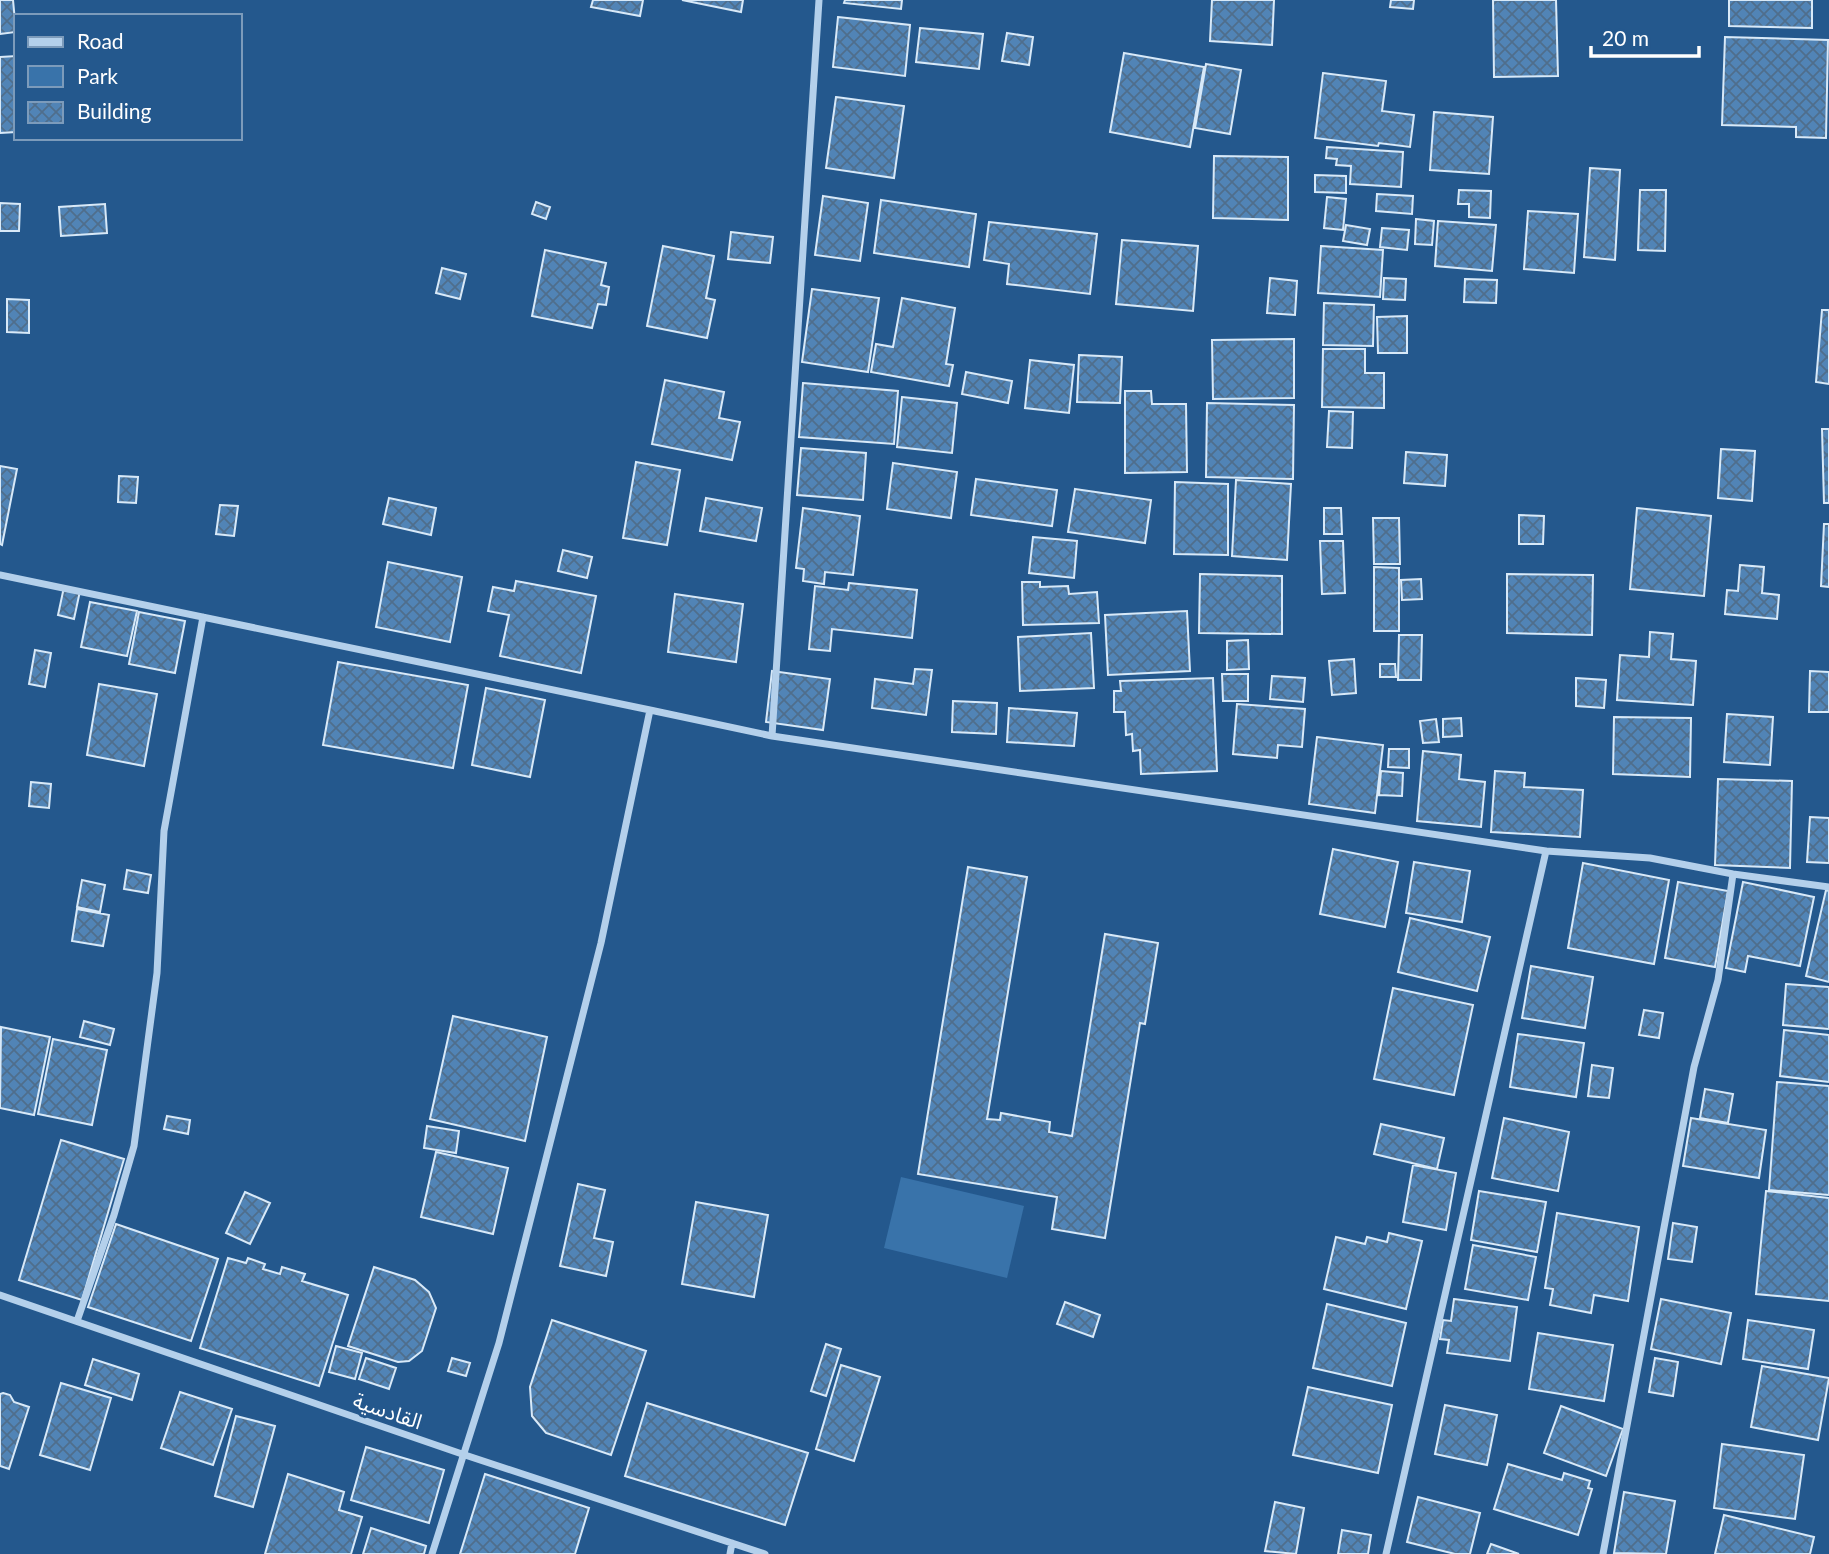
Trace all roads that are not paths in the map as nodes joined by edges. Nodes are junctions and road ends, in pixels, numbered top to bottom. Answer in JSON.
{"nodes":[{"id":1,"x":819,"y":0,"type":"edge"},
{"id":2,"x":0,"y":575,"type":"edge"},
{"id":3,"x":203,"y":617,"type":"junction"},
{"id":4,"x":650,"y":710,"type":"junction"},
{"id":5,"x":772,"y":736,"type":"junction"},
{"id":6,"x":1546,"y":851,"type":"junction"},
{"id":7,"x":1733,"y":874,"type":"junction"},
{"id":8,"x":1829,"y":887,"type":"edge"},
{"id":9,"x":0,"y":1295,"type":"edge"},
{"id":10,"x":77,"y":1321,"type":"junction"},
{"id":11,"x":462,"y":1454,"type":"junction"},
{"id":12,"x":732,"y":1543,"type":"junction"},
{"id":13,"x":432,"y":1554,"type":"edge"},
{"id":14,"x":730,"y":1554,"type":"edge"},
{"id":15,"x":765,"y":1554,"type":"edge"},
{"id":16,"x":1386,"y":1554,"type":"edge"},
{"id":17,"x":1602,"y":1554,"type":"edge"}],
"edges":[{"from":1,"to":5,"type":"street"},
{"from":2,"to":3,"type":"street"},
{"from":3,"to":4,"type":"street"},
{"from":3,"to":10,"type":"street"},
{"from":4,"to":5,"type":"street"},
{"from":4,"to":11,"type":"street"},
{"from":5,"to":6,"type":"street"},
{"from":6,"to":7,"type":"street"},
{"from":6,"to":16,"type":"street"},
{"from":7,"to":8,"type":"street"},
{"from":7,"to":17,"type":"street"},
{"from":9,"to":10,"type":"street","name":"القادسية"},
{"from":10,"to":11,"type":"street","name":"القادسية"},
{"from":11,"to":12,"type":"street","name":"القادسية"},
{"from":11,"to":13,"type":"street"},
{"from":12,"to":14,"type":"street"},
{"from":12,"to":15,"type":"street","name":"القادسية"}]}
